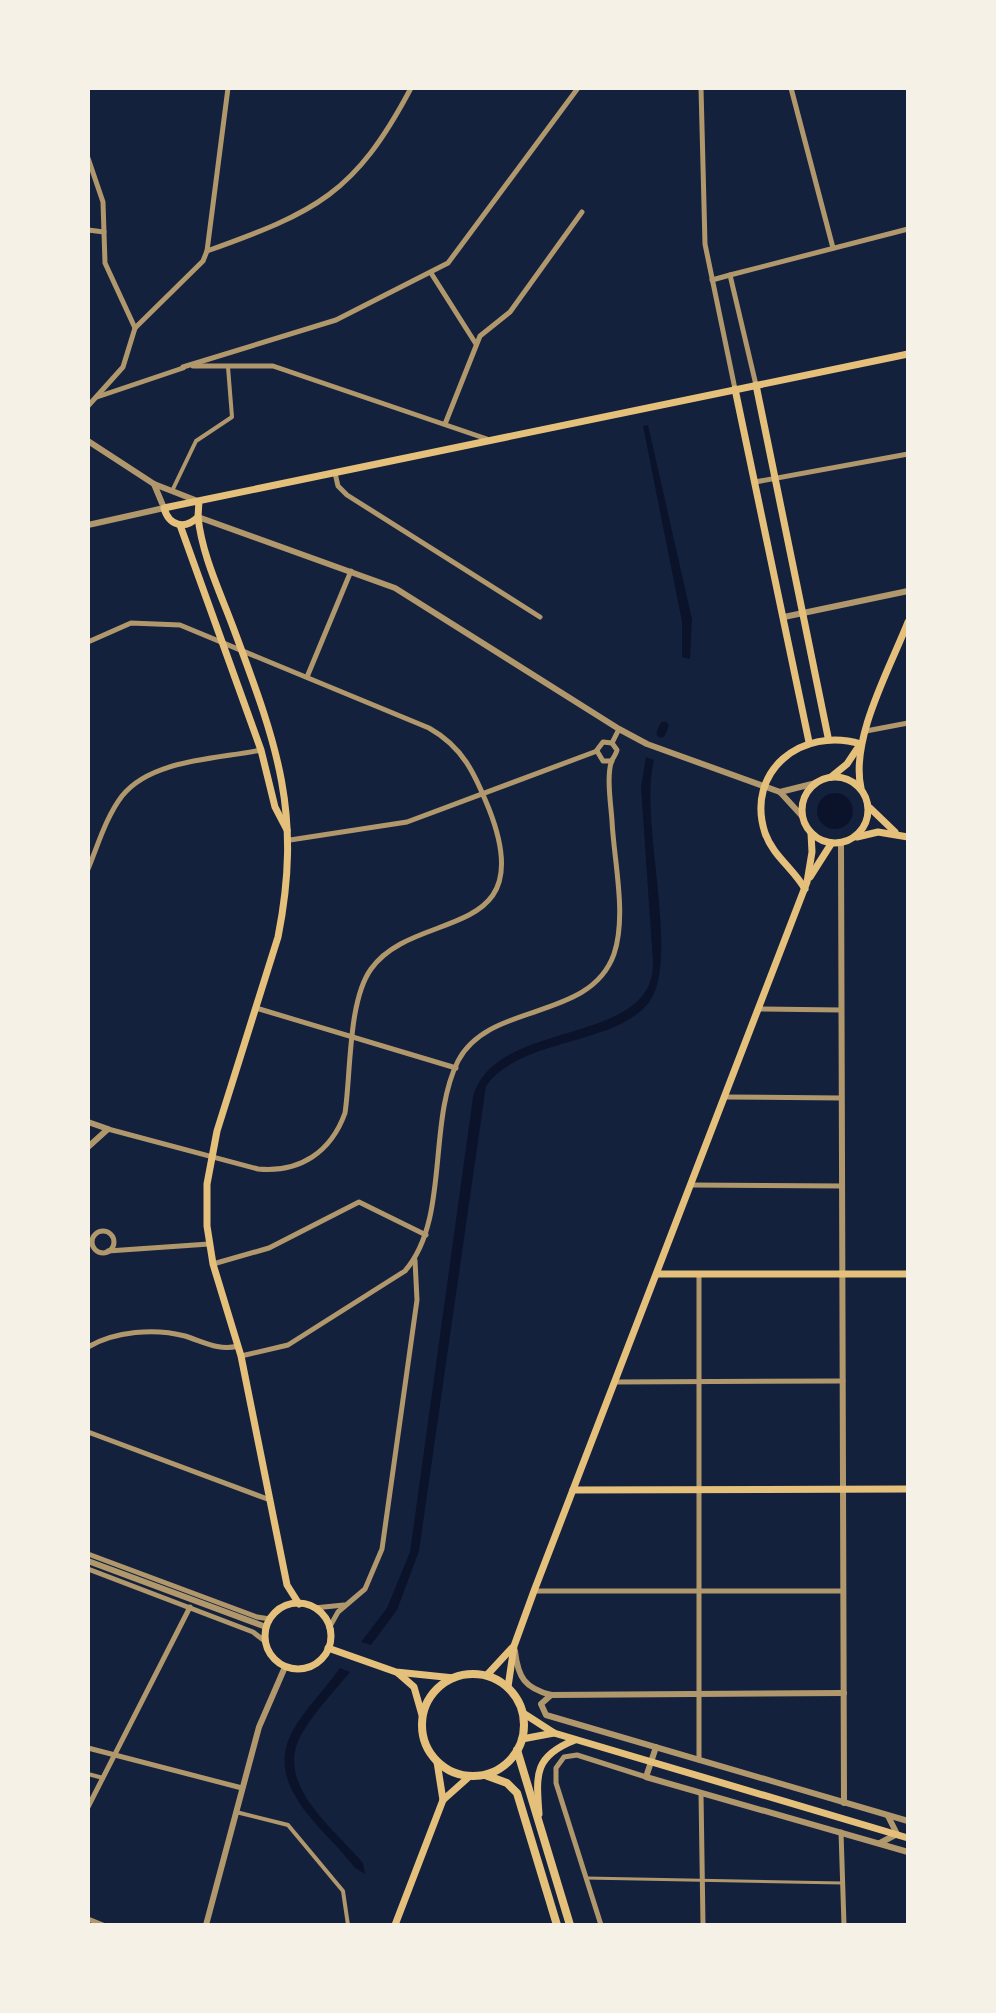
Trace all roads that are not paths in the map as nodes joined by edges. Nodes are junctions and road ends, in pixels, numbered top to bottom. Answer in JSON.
{"nodes":[{"id":1,"x":228,"y":88,"type":"edge"},
{"id":2,"x":411,"y":88,"type":"edge"},
{"id":3,"x":578,"y":88,"type":"edge"},
{"id":4,"x":701,"y":88,"type":"edge"},
{"id":5,"x":791,"y":88,"type":"edge"},
{"id":6,"x":88,"y":158,"type":"edge"},
{"id":7,"x":582,"y":212,"type":"dead end"},
{"id":8,"x":908,"y":229,"type":"edge"},
{"id":9,"x":88,"y":230,"type":"edge"},
{"id":10,"x":104,"y":232,"type":"junction"},
{"id":11,"x":833,"y":248,"type":"junction"},
{"id":12,"x":207,"y":251,"type":"junction"},
{"id":13,"x":431,"y":273,"type":"junction"},
{"id":14,"x":730,"y":275,"type":"junction"},
{"id":15,"x":712,"y":280,"type":"junction"},
{"id":16,"x":135,"y":328,"type":"junction"},
{"id":17,"x":477,"y":345,"type":"junction"},
{"id":18,"x":243,"y":349,"type":"junction"},
{"id":19,"x":908,"y":354,"type":"edge"},
{"id":20,"x":228,"y":364,"type":"junction"},
{"id":21,"x":245,"y":364,"type":"junction"},
{"id":22,"x":183,"y":367,"type":"junction"},
{"id":23,"x":756,"y":385,"type":"junction"},
{"id":24,"x":735,"y":389,"type":"junction"},
{"id":25,"x":97,"y":397,"type":"junction"},
{"id":26,"x":88,"y":406,"type":"edge"},
{"id":27,"x":445,"y":424,"type":"junction"},
{"id":28,"x":488,"y":440,"type":"junction"},
{"id":29,"x":88,"y":441,"type":"edge"},
{"id":30,"x":908,"y":454,"type":"edge"},
{"id":31,"x":334,"y":472,"type":"junction"},
{"id":32,"x":775,"y":478,"type":"junction"},
{"id":33,"x":755,"y":482,"type":"junction"},
{"id":34,"x":154,"y":484,"type":"junction"},
{"id":35,"x":172,"y":491,"type":"junction"},
{"id":36,"x":199,"y":501,"type":"junction"},
{"id":37,"x":164,"y":508,"type":"junction"},
{"id":38,"x":198,"y":517,"type":"junction"},
{"id":39,"x":88,"y":525,"type":"edge"},
{"id":40,"x":180,"y":525,"type":"junction"},
{"id":41,"x":351,"y":570,"type":"junction"},
{"id":42,"x":908,"y":591,"type":"edge"},
{"id":43,"x":803,"y":612,"type":"junction"},
{"id":44,"x":540,"y":617,"type":"dead end"},
{"id":45,"x":784,"y":617,"type":"junction"},
{"id":46,"x":908,"y":622,"type":"edge"},
{"id":47,"x":221,"y":640,"type":"junction"},
{"id":48,"x":88,"y":642,"type":"edge"},
{"id":49,"x":241,"y":648,"type":"junction"},
{"id":50,"x":307,"y":677,"type":"junction"},
{"id":51,"x":908,"y":723,"type":"edge"},
{"id":52,"x":619,"y":729,"type":"junction"},
{"id":53,"x":866,"y":731,"type":"junction"},
{"id":54,"x":828,"y":737,"type":"junction"},
{"id":55,"x":809,"y":742,"type":"junction"},
{"id":56,"x":612,"y":743,"type":"junction"},
{"id":57,"x":861,"y":744,"type":"junction"},
{"id":58,"x":261,"y":750,"type":"junction"},
{"id":59,"x":597,"y":751,"type":"junction"},
{"id":60,"x":612,"y":761,"type":"junction"},
{"id":61,"x":831,"y":777,"type":"junction"},
{"id":62,"x":816,"y":783,"type":"junction"},
{"id":63,"x":766,"y":786,"type":"junction"},
{"id":64,"x":861,"y":788,"type":"junction"},
{"id":65,"x":780,"y":792,"type":"junction"},
{"id":66,"x":483,"y":793,"type":"junction"},
{"id":67,"x":869,"y":807,"type":"junction"},
{"id":68,"x":802,"y":816,"type":"junction"},
{"id":69,"x":811,"y":833,"type":"junction"},
{"id":70,"x":897,"y":833,"type":"junction"},
{"id":71,"x":908,"y":837,"type":"edge"},
{"id":72,"x":855,"y":838,"type":"junction"},
{"id":73,"x":290,"y":840,"type":"junction"},
{"id":74,"x":831,"y":844,"type":"junction"},
{"id":75,"x":841,"y":844,"type":"junction"},
{"id":76,"x":90,"y":857,"type":"edge"},
{"id":77,"x":88,"y":869,"type":"edge"},
{"id":78,"x":806,"y":885,"type":"junction"},
{"id":79,"x":256,"y":1008,"type":"junction"},
{"id":80,"x":758,"y":1009,"type":"junction"},
{"id":81,"x":841,"y":1010,"type":"junction"},
{"id":82,"x":354,"y":1037,"type":"junction"},
{"id":83,"x":456,"y":1068,"type":"junction"},
{"id":84,"x":725,"y":1097,"type":"junction"},
{"id":85,"x":841,"y":1098,"type":"junction"},
{"id":86,"x":88,"y":1122,"type":"edge"},
{"id":87,"x":108,"y":1129,"type":"junction"},
{"id":88,"x":88,"y":1147,"type":"edge"},
{"id":89,"x":211,"y":1156,"type":"junction"},
{"id":90,"x":690,"y":1185,"type":"junction"},
{"id":91,"x":842,"y":1186,"type":"junction"},
{"id":92,"x":426,"y":1235,"type":"junction"},
{"id":93,"x":209,"y":1244,"type":"junction"},
{"id":94,"x":108,"y":1251,"type":"junction"},
{"id":95,"x":415,"y":1260,"type":"junction"},
{"id":96,"x":213,"y":1264,"type":"junction"},
{"id":97,"x":657,"y":1274,"type":"junction"},
{"id":98,"x":699,"y":1274,"type":"junction"},
{"id":99,"x":842,"y":1274,"type":"junction"},
{"id":100,"x":908,"y":1274,"type":"edge"},
{"id":101,"x":89,"y":1346,"type":"edge"},
{"id":102,"x":238,"y":1346,"type":"junction"},
{"id":103,"x":241,"y":1356,"type":"junction"},
{"id":104,"x":699,"y":1381,"type":"junction"},
{"id":105,"x":843,"y":1381,"type":"junction"},
{"id":106,"x":615,"y":1382,"type":"junction"},
{"id":107,"x":88,"y":1432,"type":"edge"},
{"id":108,"x":843,"y":1489,"type":"junction"},
{"id":109,"x":908,"y":1489,"type":"edge"},
{"id":110,"x":573,"y":1490,"type":"junction"},
{"id":111,"x":700,"y":1490,"type":"junction"},
{"id":112,"x":271,"y":1500,"type":"junction"},
{"id":113,"x":88,"y":1554,"type":"edge"},
{"id":114,"x":88,"y":1561,"type":"edge"},
{"id":115,"x":88,"y":1569,"type":"edge"},
{"id":116,"x":287,"y":1585,"type":"junction"},
{"id":117,"x":534,"y":1591,"type":"junction"},
{"id":118,"x":700,"y":1591,"type":"junction"},
{"id":119,"x":843,"y":1591,"type":"junction"},
{"id":120,"x":299,"y":1604,"type":"junction"},
{"id":121,"x":345,"y":1605,"type":"junction"},
{"id":122,"x":190,"y":1607,"type":"junction"},
{"id":123,"x":283,"y":1607,"type":"junction"},
{"id":124,"x":314,"y":1608,"type":"junction"},
{"id":125,"x":270,"y":1619,"type":"junction"},
{"id":126,"x":266,"y":1627,"type":"junction"},
{"id":127,"x":329,"y":1628,"type":"junction"},
{"id":128,"x":266,"y":1642,"type":"junction"},
{"id":129,"x":514,"y":1646,"type":"junction"},
{"id":130,"x":328,"y":1648,"type":"junction"},
{"id":131,"x":285,"y":1667,"type":"junction"},
{"id":132,"x":396,"y":1672,"type":"junction"},
{"id":133,"x":487,"y":1675,"type":"junction"},
{"id":134,"x":454,"y":1678,"type":"junction"},
{"id":135,"x":508,"y":1687,"type":"junction"},
{"id":136,"x":844,"y":1693,"type":"junction"},
{"id":137,"x":701,"y":1694,"type":"junction"},
{"id":138,"x":551,"y":1695,"type":"junction"},
{"id":139,"x":523,"y":1713,"type":"junction"},
{"id":140,"x":422,"y":1715,"type":"junction"},
{"id":141,"x":554,"y":1733,"type":"junction"},
{"id":142,"x":522,"y":1739,"type":"junction"},
{"id":143,"x":575,"y":1740,"type":"junction"},
{"id":144,"x":656,"y":1747,"type":"junction"},
{"id":145,"x":88,"y":1748,"type":"edge"},
{"id":146,"x":517,"y":1750,"type":"junction"},
{"id":147,"x":115,"y":1755,"type":"junction"},
{"id":148,"x":699,"y":1760,"type":"junction"},
{"id":149,"x":437,"y":1762,"type":"junction"},
{"id":150,"x":651,"y":1762,"type":"junction"},
{"id":151,"x":88,"y":1774,"type":"edge"},
{"id":152,"x":485,"y":1775,"type":"junction"},
{"id":153,"x":470,"y":1776,"type":"junction"},
{"id":154,"x":646,"y":1777,"type":"junction"},
{"id":155,"x":103,"y":1778,"type":"junction"},
{"id":156,"x":242,"y":1788,"type":"junction"},
{"id":157,"x":701,"y":1793,"type":"junction"},
{"id":158,"x":443,"y":1800,"type":"junction"},
{"id":159,"x":844,"y":1803,"type":"junction"},
{"id":160,"x":88,"y":1807,"type":"edge"},
{"id":161,"x":236,"y":1812,"type":"junction"},
{"id":162,"x":539,"y":1816,"type":"junction"},
{"id":163,"x":888,"y":1816,"type":"junction"},
{"id":164,"x":908,"y":1821,"type":"edge"},
{"id":165,"x":841,"y":1832,"type":"junction"},
{"id":166,"x":897,"y":1834,"type":"junction"},
{"id":167,"x":908,"y":1838,"type":"edge"},
{"id":168,"x":880,"y":1843,"type":"junction"},
{"id":169,"x":908,"y":1852,"type":"edge"},
{"id":170,"x":586,"y":1878,"type":"junction"},
{"id":171,"x":700,"y":1879,"type":"junction"},
{"id":172,"x":842,"y":1883,"type":"junction"},
{"id":173,"x":88,"y":1919,"type":"edge"},
{"id":174,"x":103,"y":1925,"type":"edge"},
{"id":175,"x":206,"y":1925,"type":"edge"},
{"id":176,"x":348,"y":1925,"type":"edge"},
{"id":177,"x":395,"y":1925,"type":"edge"},
{"id":178,"x":557,"y":1925,"type":"edge"},
{"id":179,"x":570,"y":1925,"type":"edge"},
{"id":180,"x":601,"y":1925,"type":"edge"},
{"id":181,"x":703,"y":1925,"type":"edge"},
{"id":182,"x":844,"y":1925,"type":"edge"}],
"edges":[{"from":1,"to":12,"type":"street"},
{"from":2,"to":12,"type":"street"},
{"from":3,"to":13,"type":"street"},
{"from":4,"to":15,"type":"street"},
{"from":5,"to":11,"type":"street"},
{"from":6,"to":10,"type":"street"},
{"from":7,"to":17,"type":"street"},
{"from":8,"to":11,"type":"street"},
{"from":9,"to":10,"type":"street"},
{"from":10,"to":16,"type":"street"},
{"from":11,"to":14,"type":"street"},
{"from":12,"to":16,"type":"street"},
{"from":13,"to":17,"type":"street"},
{"from":13,"to":18,"type":"street"},
{"from":14,"to":15,"type":"street"},
{"from":14,"to":23,"type":"street"},
{"from":15,"to":24,"type":"street"},
{"from":16,"to":25,"type":"street"},
{"from":17,"to":27,"type":"street"},
{"from":18,"to":21,"type":"street"},
{"from":18,"to":22,"type":"street"},
{"from":19,"to":23,"type":"main road"},
{"from":20,"to":21,"type":"street"},
{"from":20,"to":22,"type":"street"},
{"from":20,"to":35,"type":"street"},
{"from":21,"to":27,"type":"street"},
{"from":22,"to":25,"type":"street"},
{"from":23,"to":24,"type":"main road"},
{"from":23,"to":32,"type":"main road"},
{"from":24,"to":28,"type":"main road"},
{"from":24,"to":33,"type":"main road"},
{"from":25,"to":26,"type":"street"},
{"from":27,"to":28,"type":"street"},
{"from":28,"to":31,"type":"main road"},
{"from":29,"to":34,"type":"street"},
{"from":30,"to":32,"type":"street"},
{"from":31,"to":36,"type":"main road"},
{"from":31,"to":44,"type":"street"},
{"from":32,"to":33,"type":"street"},
{"from":32,"to":43,"type":"main road"},
{"from":33,"to":45,"type":"main road"},
{"from":34,"to":35,"type":"street"},
{"from":34,"to":37,"type":"street"},
{"from":35,"to":36,"type":"street"},
{"from":36,"to":37,"type":"main road"},
{"from":36,"to":38,"type":"main road"},
{"from":37,"to":39,"type":"street"},
{"from":37,"to":40,"type":"main road"},
{"from":38,"to":40,"type":"main road"},
{"from":38,"to":41,"type":"street"},
{"from":38,"to":49,"type":"main road"},
{"from":40,"to":47,"type":"main road"},
{"from":41,"to":50,"type":"street"},
{"from":41,"to":52,"type":"street"},
{"from":42,"to":43,"type":"street"},
{"from":43,"to":45,"type":"street"},
{"from":43,"to":54,"type":"main road"},
{"from":45,"to":55,"type":"main road"},
{"from":46,"to":53,"type":"main road"},
{"from":47,"to":48,"type":"street"},
{"from":47,"to":49,"type":"street"},
{"from":47,"to":58,"type":"main road"},
{"from":49,"to":50,"type":"street"},
{"from":49,"to":73,"type":"main road"},
{"from":50,"to":66,"type":"street"},
{"from":51,"to":53,"type":"street"},
{"from":52,"to":56,"type":"street"},
{"from":52,"to":63,"type":"street"},
{"from":53,"to":57,"type":"main road"},
{"from":54,"to":55,"type":"main road"},
{"from":54,"to":57,"type":"main road"},
{"from":55,"to":63,"type":"main road"},
{"from":56,"to":59,"type":"street"},
{"from":56,"to":60,"type":"street"},
{"from":57,"to":61,"type":"main road"},
{"from":57,"to":64,"type":"main road"},
{"from":58,"to":73,"type":"main road"},
{"from":58,"to":76,"type":"street"},
{"from":59,"to":60,"type":"street"},
{"from":59,"to":66,"type":"street"},
{"from":60,"to":83,"type":"street"},
{"from":61,"to":62,"type":"main road"},
{"from":61,"to":64,"type":"main road"},
{"from":62,"to":65,"type":"street"},
{"from":62,"to":68,"type":"main road"},
{"from":63,"to":65,"type":"street"},
{"from":63,"to":78,"type":"main road"},
{"from":64,"to":67,"type":"main road"},
{"from":65,"to":68,"type":"street"},
{"from":66,"to":73,"type":"street"},
{"from":66,"to":82,"type":"street"},
{"from":67,"to":70,"type":"main road"},
{"from":67,"to":72,"type":"main road"},
{"from":68,"to":69,"type":"main road"},
{"from":69,"to":74,"type":"main road"},
{"from":69,"to":78,"type":"main road"},
{"from":70,"to":71,"type":"main road"},
{"from":70,"to":72,"type":"main road"},
{"from":72,"to":75,"type":"main road"},
{"from":73,"to":79,"type":"main road"},
{"from":74,"to":75,"type":"main road"},
{"from":74,"to":78,"type":"main road"},
{"from":75,"to":81,"type":"street"},
{"from":76,"to":77,"type":"street"},
{"from":78,"to":80,"type":"main road"},
{"from":79,"to":82,"type":"street"},
{"from":79,"to":89,"type":"main road"},
{"from":80,"to":81,"type":"street"},
{"from":80,"to":84,"type":"main road"},
{"from":81,"to":85,"type":"street"},
{"from":82,"to":83,"type":"street"},
{"from":82,"to":89,"type":"street"},
{"from":83,"to":92,"type":"street"},
{"from":84,"to":85,"type":"street"},
{"from":84,"to":90,"type":"main road"},
{"from":85,"to":91,"type":"street"},
{"from":86,"to":87,"type":"street"},
{"from":87,"to":88,"type":"street"},
{"from":87,"to":89,"type":"street"},
{"from":89,"to":93,"type":"main road"},
{"from":90,"to":91,"type":"street"},
{"from":90,"to":97,"type":"main road"},
{"from":91,"to":99,"type":"street"},
{"from":92,"to":95,"type":"street"},
{"from":92,"to":96,"type":"street"},
{"from":93,"to":94,"type":"street"},
{"from":93,"to":96,"type":"main road"},
{"from":94,"to":94,"type":"street"},
{"from":95,"to":103,"type":"street"},
{"from":95,"to":121,"type":"street"},
{"from":96,"to":102,"type":"main road"},
{"from":97,"to":98,"type":"main road"},
{"from":97,"to":106,"type":"main road"},
{"from":98,"to":99,"type":"main road"},
{"from":98,"to":104,"type":"street"},
{"from":99,"to":100,"type":"main road"},
{"from":99,"to":105,"type":"street"},
{"from":101,"to":102,"type":"street"},
{"from":102,"to":103,"type":"main road"},
{"from":103,"to":112,"type":"main road"},
{"from":104,"to":105,"type":"street"},
{"from":104,"to":106,"type":"street"},
{"from":104,"to":111,"type":"street"},
{"from":105,"to":108,"type":"street"},
{"from":106,"to":110,"type":"main road"},
{"from":107,"to":112,"type":"street"},
{"from":108,"to":109,"type":"main road"},
{"from":108,"to":111,"type":"main road"},
{"from":108,"to":119,"type":"street"},
{"from":110,"to":111,"type":"main road"},
{"from":110,"to":117,"type":"main road"},
{"from":111,"to":118,"type":"street"},
{"from":112,"to":116,"type":"main road"},
{"from":113,"to":125,"type":"street"},
{"from":114,"to":126,"type":"street"},
{"from":115,"to":122,"type":"street"},
{"from":116,"to":120,"type":"main road"},
{"from":116,"to":123,"type":"main road"},
{"from":117,"to":118,"type":"street"},
{"from":117,"to":129,"type":"main road"},
{"from":118,"to":119,"type":"street"},
{"from":118,"to":137,"type":"street"},
{"from":119,"to":136,"type":"street"},
{"from":120,"to":123,"type":"main road"},
{"from":120,"to":124,"type":"main road"},
{"from":121,"to":124,"type":"street"},
{"from":121,"to":127,"type":"street"},
{"from":122,"to":128,"type":"street"},
{"from":122,"to":147,"type":"street"},
{"from":123,"to":125,"type":"main road"},
{"from":124,"to":127,"type":"main road"},
{"from":125,"to":126,"type":"main road"},
{"from":126,"to":128,"type":"main road"},
{"from":127,"to":130,"type":"main road"},
{"from":128,"to":131,"type":"main road"},
{"from":129,"to":133,"type":"main road"},
{"from":129,"to":135,"type":"main road"},
{"from":129,"to":138,"type":"street"},
{"from":130,"to":131,"type":"main road"},
{"from":130,"to":132,"type":"main road"},
{"from":131,"to":156,"type":"street"},
{"from":132,"to":134,"type":"main road"},
{"from":132,"to":140,"type":"main road"},
{"from":133,"to":134,"type":"highway"},
{"from":133,"to":135,"type":"highway"},
{"from":134,"to":140,"type":"highway"},
{"from":135,"to":139,"type":"highway"},
{"from":136,"to":137,"type":"street"},
{"from":136,"to":159,"type":"street"},
{"from":137,"to":138,"type":"street"},
{"from":137,"to":148,"type":"street"},
{"from":138,"to":144,"type":"street"},
{"from":139,"to":141,"type":"main road"},
{"from":139,"to":142,"type":"highway"},
{"from":140,"to":149,"type":"highway"},
{"from":141,"to":142,"type":"main road"},
{"from":141,"to":143,"type":"main road"},
{"from":142,"to":146,"type":"highway"},
{"from":143,"to":150,"type":"main road"},
{"from":143,"to":162,"type":"main road"},
{"from":144,"to":148,"type":"street"},
{"from":144,"to":150,"type":"street"},
{"from":145,"to":147,"type":"street"},
{"from":146,"to":152,"type":"highway"},
{"from":146,"to":162,"type":"highway"},
{"from":147,"to":155,"type":"street"},
{"from":147,"to":156,"type":"street"},
{"from":148,"to":159,"type":"street"},
{"from":149,"to":153,"type":"highway"},
{"from":149,"to":158,"type":"main road"},
{"from":150,"to":154,"type":"street"},
{"from":150,"to":166,"type":"main road"},
{"from":151,"to":155,"type":"street"},
{"from":152,"to":153,"type":"highway"},
{"from":152,"to":178,"type":"highway"},
{"from":153,"to":158,"type":"main road"},
{"from":154,"to":157,"type":"street"},
{"from":154,"to":170,"type":"street"},
{"from":155,"to":160,"type":"street"},
{"from":156,"to":161,"type":"street"},
{"from":157,"to":165,"type":"street"},
{"from":157,"to":171,"type":"street"},
{"from":158,"to":177,"type":"main road"},
{"from":159,"to":163,"type":"street"},
{"from":161,"to":175,"type":"street"},
{"from":161,"to":176,"type":"street"},
{"from":162,"to":179,"type":"highway"},
{"from":163,"to":164,"type":"street"},
{"from":163,"to":166,"type":"street"},
{"from":165,"to":168,"type":"street"},
{"from":165,"to":172,"type":"street"},
{"from":166,"to":167,"type":"main road"},
{"from":166,"to":168,"type":"street"},
{"from":168,"to":169,"type":"street"},
{"from":170,"to":171,"type":"lane"},
{"from":170,"to":180,"type":"street"},
{"from":171,"to":172,"type":"lane"},
{"from":171,"to":181,"type":"street"},
{"from":172,"to":182,"type":"street"},
{"from":173,"to":174,"type":"street"}]}
